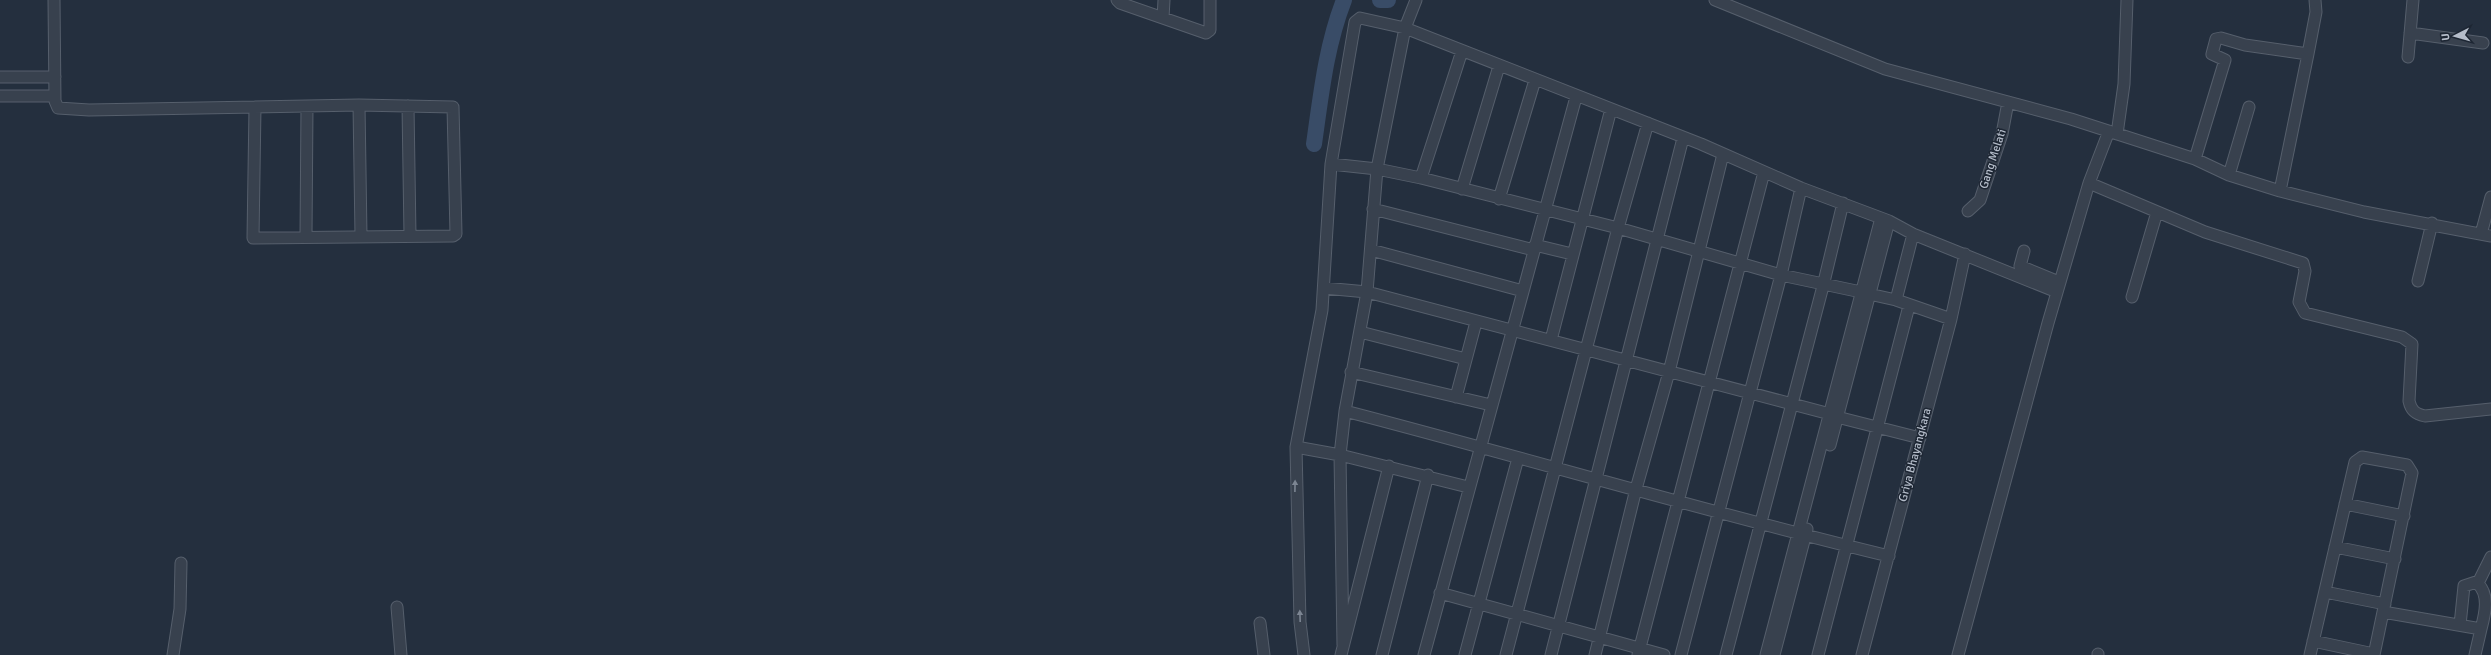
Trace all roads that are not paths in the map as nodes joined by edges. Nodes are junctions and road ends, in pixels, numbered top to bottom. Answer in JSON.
{"nodes":[{"id":1,"x":54,"y":0,"type":"edge"},
{"id":2,"x":1117,"y":0,"type":"edge"},
{"id":3,"x":1164,"y":0,"type":"edge"},
{"id":4,"x":1210,"y":0,"type":"edge"},
{"id":5,"x":1416,"y":0,"type":"edge"},
{"id":6,"x":1715,"y":0,"type":"edge"},
{"id":7,"x":2127,"y":0,"type":"edge"},
{"id":8,"x":2315,"y":0,"type":"edge"},
{"id":9,"x":2413,"y":0,"type":"edge"},
{"id":10,"x":1164,"y":18,"type":"junction"},
{"id":11,"x":1405,"y":28,"type":"junction"},
{"id":12,"x":2410,"y":33,"type":"junction"},
{"id":13,"x":2483,"y":43,"type":"dead end"},
{"id":14,"x":1462,"y":51,"type":"junction"},
{"id":15,"x":2308,"y":54,"type":"junction"},
{"id":16,"x":2408,"y":57,"type":"dead end"},
{"id":17,"x":1499,"y":66,"type":"junction"},
{"id":18,"x":0,"y":77,"type":"edge"},
{"id":19,"x":55,"y":77,"type":"junction"},
{"id":20,"x":1535,"y":80,"type":"junction"},
{"id":21,"x":0,"y":96,"type":"edge"},
{"id":22,"x":55,"y":96,"type":"junction"},
{"id":23,"x":1576,"y":96,"type":"junction"},
{"id":24,"x":2008,"y":102,"type":"junction"},
{"id":25,"x":358,"y":105,"type":"junction"},
{"id":26,"x":408,"y":106,"type":"junction"},
{"id":27,"x":255,"y":107,"type":"junction"},
{"id":28,"x":307,"y":107,"type":"junction"},
{"id":29,"x":2249,"y":107,"type":"dead end"},
{"id":30,"x":1611,"y":109,"type":"junction"},
{"id":31,"x":1648,"y":123,"type":"junction"},
{"id":32,"x":2113,"y":132,"type":"junction"},
{"id":33,"x":1684,"y":138,"type":"junction"},
{"id":34,"x":1723,"y":154,"type":"junction"},
{"id":35,"x":2195,"y":159,"type":"junction"},
{"id":36,"x":1331,"y":164,"type":"junction"},
{"id":37,"x":1377,"y":168,"type":"junction"},
{"id":38,"x":1764,"y":172,"type":"junction"},
{"id":39,"x":2229,"y":175,"type":"junction"},
{"id":40,"x":1421,"y":178,"type":"junction"},
{"id":41,"x":2089,"y":183,"type":"junction"},
{"id":42,"x":1801,"y":188,"type":"junction"},
{"id":43,"x":1462,"y":189,"type":"junction"},
{"id":44,"x":2280,"y":191,"type":"junction"},
{"id":45,"x":2491,"y":197,"type":"edge"},
{"id":46,"x":1499,"y":199,"type":"junction"},
{"id":47,"x":1843,"y":203,"type":"junction"},
{"id":48,"x":1373,"y":209,"type":"junction"},
{"id":49,"x":1545,"y":210,"type":"junction"},
{"id":50,"x":1968,"y":211,"type":"dead end"},
{"id":51,"x":2157,"y":212,"type":"junction"},
{"id":52,"x":1582,"y":220,"type":"junction"},
{"id":53,"x":1885,"y":220,"type":"junction"},
{"id":54,"x":2432,"y":223,"type":"junction"},
{"id":55,"x":1618,"y":228,"type":"junction"},
{"id":56,"x":1913,"y":234,"type":"junction"},
{"id":57,"x":2486,"y":235,"type":"edge"},
{"id":58,"x":306,"y":236,"type":"junction"},
{"id":59,"x":361,"y":236,"type":"junction"},
{"id":60,"x":410,"y":236,"type":"junction"},
{"id":61,"x":1658,"y":240,"type":"junction"},
{"id":62,"x":1534,"y":248,"type":"junction"},
{"id":63,"x":1371,"y":250,"type":"junction"},
{"id":64,"x":1700,"y":251,"type":"junction"},
{"id":65,"x":2024,"y":251,"type":"dead end"},
{"id":66,"x":1572,"y":254,"type":"junction"},
{"id":67,"x":1965,"y":254,"type":"junction"},
{"id":68,"x":1739,"y":264,"type":"junction"},
{"id":69,"x":1781,"y":275,"type":"junction"},
{"id":70,"x":2418,"y":281,"type":"dead end"},
{"id":71,"x":1824,"y":286,"type":"junction"},
{"id":72,"x":2058,"y":287,"type":"junction"},
{"id":73,"x":1324,"y":288,"type":"junction"},
{"id":74,"x":1523,"y":291,"type":"junction"},
{"id":75,"x":1367,"y":292,"type":"junction"},
{"id":76,"x":1865,"y":293,"type":"junction"},
{"id":77,"x":2132,"y":297,"type":"dead end"},
{"id":78,"x":1896,"y":300,"type":"junction"},
{"id":79,"x":1909,"y":306,"type":"junction"},
{"id":80,"x":1951,"y":319,"type":"junction"},
{"id":81,"x":1476,"y":322,"type":"junction"},
{"id":82,"x":1512,"y":330,"type":"junction"},
{"id":83,"x":1360,"y":332,"type":"junction"},
{"id":84,"x":1551,"y":340,"type":"junction"},
{"id":85,"x":1587,"y":349,"type":"junction"},
{"id":86,"x":1466,"y":359,"type":"junction"},
{"id":87,"x":1627,"y":359,"type":"junction"},
{"id":88,"x":1352,"y":372,"type":"junction"},
{"id":89,"x":1669,"y":372,"type":"junction"},
{"id":90,"x":1708,"y":383,"type":"junction"},
{"id":91,"x":1749,"y":394,"type":"junction"},
{"id":92,"x":1456,"y":397,"type":"junction"},
{"id":93,"x":1791,"y":404,"type":"junction"},
{"id":94,"x":1491,"y":405,"type":"junction"},
{"id":95,"x":2491,"y":409,"type":"edge"},
{"id":96,"x":1345,"y":411,"type":"junction"},
{"id":97,"x":1833,"y":416,"type":"junction"},
{"id":98,"x":1878,"y":428,"type":"junction"},
{"id":99,"x":1920,"y":438,"type":"junction"},
{"id":100,"x":1479,"y":446,"type":"junction"},
{"id":101,"x":1296,"y":447,"type":"junction"},
{"id":102,"x":1340,"y":455,"type":"junction"},
{"id":103,"x":1518,"y":458,"type":"junction"},
{"id":104,"x":1389,"y":466,"type":"junction"},
{"id":105,"x":1554,"y":467,"type":"junction"},
{"id":106,"x":1428,"y":475,"type":"junction"},
{"id":107,"x":1596,"y":480,"type":"junction"},
{"id":108,"x":1468,"y":487,"type":"junction"},
{"id":109,"x":1636,"y":489,"type":"junction"},
{"id":110,"x":1677,"y":500,"type":"junction"},
{"id":111,"x":2345,"y":504,"type":"junction"},
{"id":112,"x":1718,"y":513,"type":"junction"},
{"id":113,"x":2404,"y":516,"type":"junction"},
{"id":114,"x":1760,"y":524,"type":"junction"},
{"id":115,"x":1801,"y":535,"type":"junction"},
{"id":116,"x":1848,"y":546,"type":"junction"},
{"id":117,"x":2335,"y":547,"type":"junction"},
{"id":118,"x":1889,"y":556,"type":"junction"},
{"id":119,"x":2491,"y":558,"type":"edge"},
{"id":120,"x":2395,"y":559,"type":"junction"},
{"id":121,"x":181,"y":563,"type":"dead end"},
{"id":122,"x":2477,"y":583,"type":"junction"},
{"id":123,"x":2325,"y":592,"type":"junction"},
{"id":124,"x":1440,"y":593,"type":"junction"},
{"id":125,"x":1479,"y":605,"type":"junction"},
{"id":126,"x":397,"y":607,"type":"dead end"},
{"id":127,"x":2384,"y":608,"type":"junction"},
{"id":128,"x":1517,"y":615,"type":"junction"},
{"id":129,"x":1260,"y":623,"type":"dead end"},
{"id":130,"x":2460,"y":625,"type":"junction"},
{"id":131,"x":1559,"y":626,"type":"junction"},
{"id":132,"x":2481,"y":629,"type":"junction"},
{"id":133,"x":1600,"y":638,"type":"junction"},
{"id":134,"x":2313,"y":641,"type":"junction"},
{"id":135,"x":1342,"y":650,"type":"edge"},
{"id":136,"x":1639,"y":652,"type":"edge"},
{"id":137,"x":2374,"y":654,"type":"edge"},
{"id":138,"x":173,"y":655,"type":"edge"},
{"id":139,"x":401,"y":655,"type":"edge"},
{"id":140,"x":1264,"y":655,"type":"edge"},
{"id":141,"x":1304,"y":655,"type":"edge"},
{"id":142,"x":1382,"y":655,"type":"edge"},
{"id":143,"x":1424,"y":655,"type":"edge"},
{"id":144,"x":1465,"y":655,"type":"edge"},
{"id":145,"x":1506,"y":655,"type":"edge"},
{"id":146,"x":1551,"y":655,"type":"edge"},
{"id":147,"x":1595,"y":655,"type":"edge"},
{"id":148,"x":1664,"y":655,"type":"edge"},
{"id":149,"x":1681,"y":655,"type":"edge"},
{"id":150,"x":1726,"y":655,"type":"edge"},
{"id":151,"x":1766,"y":655,"type":"edge"},
{"id":152,"x":1774,"y":655,"type":"edge"},
{"id":153,"x":1818,"y":655,"type":"edge"},
{"id":154,"x":1862,"y":655,"type":"edge"},
{"id":155,"x":1958,"y":655,"type":"edge"},
{"id":156,"x":2310,"y":655,"type":"edge"},
{"id":157,"x":2475,"y":655,"type":"edge"}],
"edges":[{"from":1,"to":19,"type":"street"},
{"from":2,"to":10,"type":"street"},
{"from":3,"to":10,"type":"street"},
{"from":4,"to":10,"type":"street"},
{"from":5,"to":11,"type":"street"},
{"from":6,"to":24,"type":"street"},
{"from":7,"to":32,"type":"street"},
{"from":8,"to":15,"type":"street"},
{"from":9,"to":12,"type":"street"},
{"from":11,"to":14,"type":"street"},
{"from":11,"to":36,"type":"street"},
{"from":11,"to":37,"type":"street"},
{"from":12,"to":13,"type":"street"},
{"from":12,"to":16,"type":"street"},
{"from":14,"to":17,"type":"street"},
{"from":14,"to":40,"type":"street"},
{"from":15,"to":35,"type":"street"},
{"from":15,"to":44,"type":"street"},
{"from":17,"to":20,"type":"street"},
{"from":17,"to":43,"type":"street"},
{"from":18,"to":19,"type":"street"},
{"from":19,"to":22,"type":"street"},
{"from":20,"to":23,"type":"street"},
{"from":20,"to":46,"type":"street"},
{"from":21,"to":22,"type":"street"},
{"from":22,"to":27,"type":"street"},
{"from":23,"to":30,"type":"street"},
{"from":23,"to":49,"type":"street"},
{"from":24,"to":32,"type":"street"},
{"from":24,"to":50,"type":"street","name":"Gang Melati"},
{"from":25,"to":26,"type":"street"},
{"from":25,"to":28,"type":"street"},
{"from":25,"to":59,"type":"street"},
{"from":26,"to":60,"type":"street"},
{"from":26,"to":60,"type":"street"},
{"from":27,"to":28,"type":"street"},
{"from":27,"to":58,"type":"street"},
{"from":28,"to":58,"type":"street"},
{"from":29,"to":39,"type":"street"},
{"from":30,"to":31,"type":"street"},
{"from":30,"to":52,"type":"street"},
{"from":31,"to":33,"type":"street"},
{"from":31,"to":55,"type":"street"},
{"from":32,"to":35,"type":"street"},
{"from":32,"to":41,"type":"street"},
{"from":33,"to":34,"type":"street"},
{"from":33,"to":61,"type":"street"},
{"from":34,"to":38,"type":"street"},
{"from":34,"to":64,"type":"street"},
{"from":35,"to":39,"type":"street"},
{"from":36,"to":37,"type":"street"},
{"from":36,"to":73,"type":"street"},
{"from":37,"to":40,"type":"street"},
{"from":37,"to":48,"type":"street"},
{"from":38,"to":42,"type":"street"},
{"from":38,"to":68,"type":"street"},
{"from":39,"to":44,"type":"street"},
{"from":40,"to":43,"type":"street"},
{"from":41,"to":51,"type":"street"},
{"from":41,"to":72,"type":"street"},
{"from":42,"to":47,"type":"street"},
{"from":42,"to":69,"type":"street"},
{"from":43,"to":46,"type":"street"},
{"from":44,"to":54,"type":"street"},
{"from":45,"to":57,"type":"street"},
{"from":46,"to":49,"type":"street"},
{"from":47,"to":53,"type":"street"},
{"from":47,"to":71,"type":"street"},
{"from":48,"to":62,"type":"street"},
{"from":48,"to":63,"type":"street"},
{"from":49,"to":52,"type":"street"},
{"from":49,"to":62,"type":"street"},
{"from":51,"to":77,"type":"street"},
{"from":51,"to":95,"type":"street"},
{"from":52,"to":55,"type":"street"},
{"from":52,"to":66,"type":"street"},
{"from":53,"to":56,"type":"street"},
{"from":53,"to":76,"type":"street"},
{"from":54,"to":57,"type":"street"},
{"from":54,"to":70,"type":"street"},
{"from":55,"to":61,"type":"street"},
{"from":55,"to":85,"type":"street"},
{"from":56,"to":67,"type":"street"},
{"from":56,"to":78,"type":"street"},
{"from":58,"to":59,"type":"street"},
{"from":59,"to":60,"type":"street"},
{"from":61,"to":64,"type":"street"},
{"from":61,"to":87,"type":"street"},
{"from":62,"to":66,"type":"street"},
{"from":62,"to":74,"type":"street"},
{"from":63,"to":74,"type":"street"},
{"from":63,"to":75,"type":"street"},
{"from":64,"to":68,"type":"street"},
{"from":64,"to":89,"type":"street"},
{"from":65,"to":72,"type":"street"},
{"from":66,"to":84,"type":"street"},
{"from":67,"to":72,"type":"street"},
{"from":67,"to":80,"type":"street","name":"Griya Bhayangkara"},
{"from":68,"to":69,"type":"street"},
{"from":68,"to":90,"type":"street"},
{"from":69,"to":71,"type":"street"},
{"from":69,"to":91,"type":"street"},
{"from":71,"to":76,"type":"street"},
{"from":71,"to":93,"type":"street"},
{"from":72,"to":155,"type":"street"},
{"from":73,"to":75,"type":"street"},
{"from":73,"to":101,"type":"street"},
{"from":74,"to":82,"type":"street"},
{"from":75,"to":81,"type":"street"},
{"from":75,"to":83,"type":"street"},
{"from":76,"to":78,"type":"street"},
{"from":76,"to":97,"type":"street"},
{"from":78,"to":79,"type":"street"},
{"from":79,"to":80,"type":"street"},
{"from":79,"to":98,"type":"street"},
{"from":80,"to":99,"type":"street","name":"Griya Bhayangkara"},
{"from":81,"to":82,"type":"street"},
{"from":81,"to":86,"type":"street"},
{"from":82,"to":84,"type":"street"},
{"from":82,"to":94,"type":"street"},
{"from":83,"to":86,"type":"street"},
{"from":83,"to":88,"type":"street"},
{"from":84,"to":85,"type":"street"},
{"from":85,"to":87,"type":"street"},
{"from":85,"to":105,"type":"street"},
{"from":86,"to":92,"type":"street"},
{"from":87,"to":89,"type":"street"},
{"from":87,"to":107,"type":"street"},
{"from":88,"to":92,"type":"street"},
{"from":88,"to":96,"type":"street"},
{"from":89,"to":90,"type":"street"},
{"from":89,"to":109,"type":"street"},
{"from":90,"to":91,"type":"street"},
{"from":90,"to":110,"type":"street"},
{"from":91,"to":93,"type":"street"},
{"from":91,"to":112,"type":"street"},
{"from":92,"to":94,"type":"street"},
{"from":93,"to":97,"type":"street"},
{"from":93,"to":114,"type":"street"},
{"from":94,"to":100,"type":"street"},
{"from":96,"to":100,"type":"street"},
{"from":96,"to":102,"type":"street"},
{"from":97,"to":98,"type":"street"},
{"from":97,"to":115,"type":"street"},
{"from":98,"to":99,"type":"street"},
{"from":98,"to":116,"type":"street"},
{"from":99,"to":118,"type":"street","name":"Griya Bhayangkara"},
{"from":100,"to":103,"type":"street"},
{"from":100,"to":108,"type":"street"},
{"from":101,"to":102,"type":"street"},
{"from":141,"to":101,"type":"street","one_way":true},
{"from":102,"to":104,"type":"street"},
{"from":102,"to":135,"type":"street"},
{"from":103,"to":105,"type":"street"},
{"from":103,"to":125,"type":"street"},
{"from":104,"to":106,"type":"street"},
{"from":104,"to":135,"type":"street"},
{"from":105,"to":107,"type":"street"},
{"from":105,"to":128,"type":"street"},
{"from":106,"to":108,"type":"street"},
{"from":106,"to":142,"type":"street"},
{"from":107,"to":109,"type":"street"},
{"from":107,"to":131,"type":"street"},
{"from":108,"to":124,"type":"street"},
{"from":109,"to":110,"type":"street"},
{"from":109,"to":133,"type":"street"},
{"from":110,"to":112,"type":"street"},
{"from":110,"to":136,"type":"street"},
{"from":111,"to":113,"type":"street"},
{"from":111,"to":113,"type":"street"},
{"from":111,"to":117,"type":"street"},
{"from":112,"to":114,"type":"street"},
{"from":112,"to":149,"type":"street"},
{"from":113,"to":120,"type":"street"},
{"from":114,"to":115,"type":"street"},
{"from":114,"to":150,"type":"street"},
{"from":115,"to":116,"type":"street"},
{"from":115,"to":151,"type":"street"},
{"from":115,"to":152,"type":"street"},
{"from":116,"to":118,"type":"street"},
{"from":116,"to":153,"type":"street"},
{"from":117,"to":120,"type":"street"},
{"from":117,"to":123,"type":"street"},
{"from":118,"to":154,"type":"street","name":"Griya Bhayangkara"},
{"from":119,"to":122,"type":"street"},
{"from":120,"to":127,"type":"street"},
{"from":121,"to":138,"type":"street"},
{"from":122,"to":130,"type":"street"},
{"from":122,"to":132,"type":"street"},
{"from":123,"to":127,"type":"street"},
{"from":123,"to":134,"type":"street"},
{"from":124,"to":125,"type":"street"},
{"from":124,"to":143,"type":"street"},
{"from":125,"to":128,"type":"street"},
{"from":125,"to":144,"type":"street"},
{"from":126,"to":139,"type":"street"},
{"from":127,"to":130,"type":"street"},
{"from":127,"to":137,"type":"street"},
{"from":128,"to":131,"type":"street"},
{"from":128,"to":145,"type":"street"},
{"from":129,"to":140,"type":"street"},
{"from":130,"to":132,"type":"street"},
{"from":131,"to":133,"type":"street"},
{"from":131,"to":146,"type":"street"},
{"from":132,"to":157,"type":"street"},
{"from":133,"to":136,"type":"street"},
{"from":133,"to":147,"type":"street"},
{"from":134,"to":137,"type":"street"},
{"from":134,"to":156,"type":"street"},
{"from":136,"to":148,"type":"street"}]}
